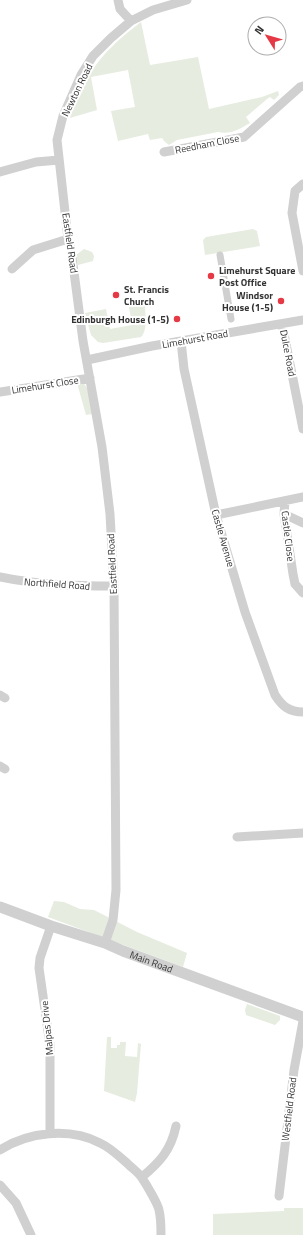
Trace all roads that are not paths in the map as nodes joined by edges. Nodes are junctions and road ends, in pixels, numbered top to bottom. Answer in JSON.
{"nodes":[{"id":1,"x":118,"y":0,"type":"edge"},
{"id":2,"x":187,"y":0,"type":"edge"},
{"id":3,"x":131,"y":21,"type":"junction"},
{"id":4,"x":303,"y":86,"type":"edge"},
{"id":5,"x":164,"y":152,"type":"dead end"},
{"id":6,"x":59,"y":160,"type":"junction"},
{"id":7,"x":0,"y":172,"type":"edge"},
{"id":8,"x":303,"y":184,"type":"edge"},
{"id":9,"x":62,"y":188,"type":"joint"},
{"id":10,"x":68,"y":239,"type":"junction"},
{"id":11,"x":220,"y":255,"type":"dead end"},
{"id":12,"x":12,"y":270,"type":"dead end"},
{"id":13,"x":303,"y":270,"type":"edge"},
{"id":14,"x":231,"y":319,"type":"dead end"},
{"id":15,"x":303,"y":320,"type":"edge"},
{"id":16,"x":282,"y":324,"type":"junction"},
{"id":17,"x":181,"y":341,"type":"junction"},
{"id":18,"x":87,"y":360,"type":"junction"},
{"id":19,"x":90,"y":378,"type":"junction"},
{"id":20,"x":0,"y":392,"type":"edge"},
{"id":21,"x":303,"y":429,"type":"edge"},
{"id":22,"x":303,"y":497,"type":"edge"},
{"id":23,"x":285,"y":501,"type":"junction"},
{"id":24,"x":284,"y":514,"type":"junction"},
{"id":25,"x":216,"y":515,"type":"junction"},
{"id":26,"x":303,"y":524,"type":"edge"},
{"id":27,"x":0,"y":577,"type":"edge"},
{"id":28,"x":114,"y":586,"type":"junction"},
{"id":29,"x":303,"y":592,"type":"edge"},
{"id":30,"x":303,"y":712,"type":"edge"},
{"id":31,"x":303,"y":833,"type":"edge"},
{"id":32,"x":237,"y":837,"type":"dead end"},
{"id":33,"x":0,"y":907,"type":"edge"},
{"id":34,"x":51,"y":926,"type":"junction"},
{"id":35,"x":105,"y":943,"type":"junction"},
{"id":36,"x":303,"y":1017,"type":"edge"},
{"id":37,"x":303,"y":1022,"type":"edge"},
{"id":38,"x":176,"y":1126,"type":"dead end"},
{"id":39,"x":50,"y":1133,"type":"junction"},
{"id":40,"x":0,"y":1150,"type":"edge"},
{"id":41,"x":142,"y":1177,"type":"junction"},
{"id":42,"x":0,"y":1185,"type":"edge"},
{"id":43,"x":279,"y":1196,"type":"dead end"},
{"id":44,"x":31,"y":1235,"type":"edge"},
{"id":45,"x":161,"y":1235,"type":"edge"}],
"edges":[{"from":1,"to":3,"type":"street"},
{"from":2,"to":3,"type":"street","name":"Newton Road"},
{"from":3,"to":6,"type":"street","name":"Newton Road"},
{"from":4,"to":5,"type":"street","name":"Reedham Close"},
{"from":6,"to":7,"type":"street"},
{"from":6,"to":9,"type":"street","name":"Newton Road"},
{"from":8,"to":13,"type":"street"},
{"from":9,"to":10,"type":"street","name":"Eastfield Road"},
{"from":10,"to":12,"type":"street"},
{"from":10,"to":18,"type":"street","name":"Eastfield Road"},
{"from":11,"to":14,"type":"street"},
{"from":15,"to":16,"type":"street","name":"Limehurst Road"},
{"from":16,"to":17,"type":"street","name":"Limehurst Road"},
{"from":16,"to":21,"type":"street","name":"Dulce Road"},
{"from":17,"to":18,"type":"street","name":"Limehurst Road"},
{"from":17,"to":25,"type":"street","name":"Castle Avenue"},
{"from":18,"to":19,"type":"street","name":"Eastfield Road"},
{"from":19,"to":20,"type":"street","name":"Limehurst Close"},
{"from":19,"to":28,"type":"street","name":"Eastfield Road"},
{"from":22,"to":23,"type":"street"},
{"from":23,"to":24,"type":"street","name":"Castle Close"},
{"from":23,"to":25,"type":"street"},
{"from":24,"to":26,"type":"street"},
{"from":24,"to":29,"type":"street","name":"Castle Close"},
{"from":25,"to":30,"type":"street","name":"Castle Avenue"},
{"from":27,"to":28,"type":"street","name":"Northfield Road"},
{"from":28,"to":35,"type":"street","name":"Eastfield Road"},
{"from":31,"to":32,"type":"street"},
{"from":33,"to":34,"type":"street","name":"Main Road"},
{"from":34,"to":35,"type":"street","name":"Main Road"},
{"from":34,"to":39,"type":"street","name":"Malpas Drive"},
{"from":35,"to":36,"type":"street","name":"Main Road"},
{"from":37,"to":43,"type":"street","name":"Westfield Road"},
{"from":38,"to":41,"type":"street"},
{"from":39,"to":40,"type":"street"},
{"from":39,"to":41,"type":"street"},
{"from":41,"to":45,"type":"street"},
{"from":42,"to":44,"type":"street"}]}
